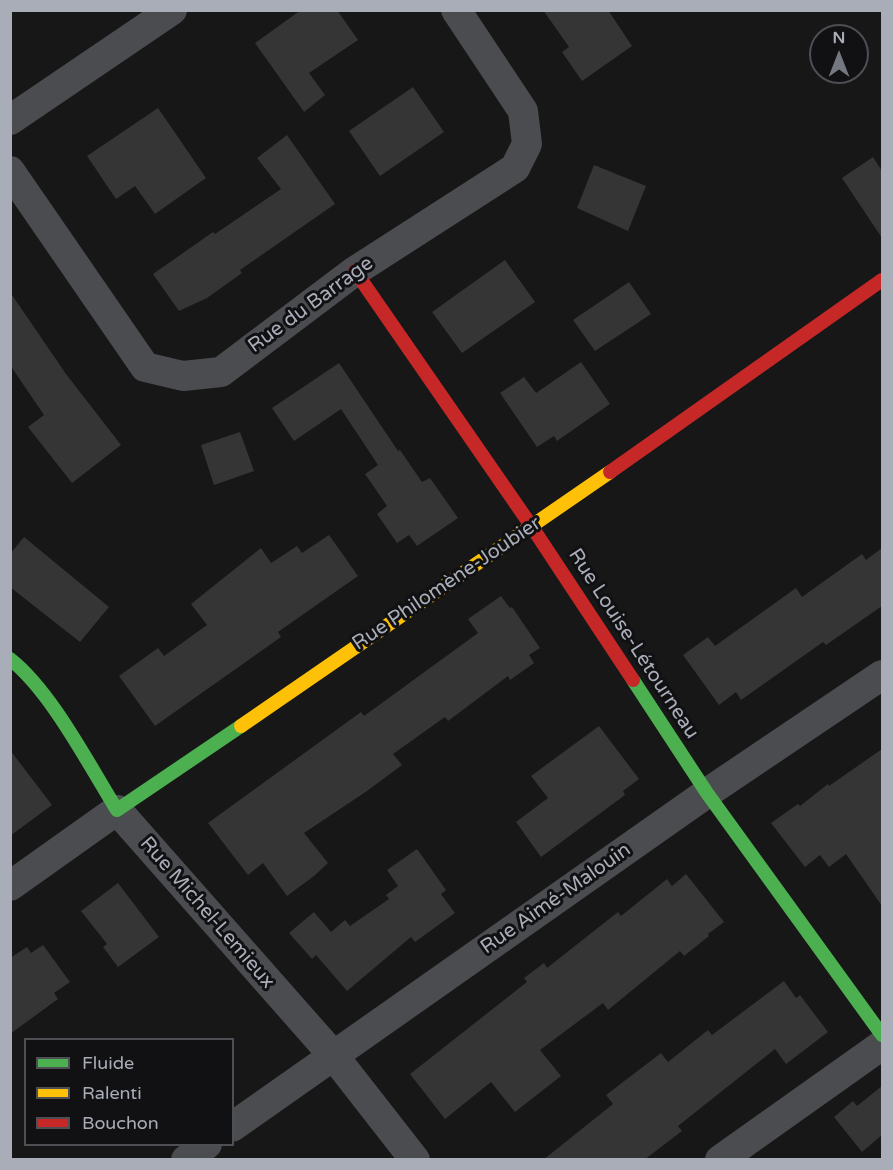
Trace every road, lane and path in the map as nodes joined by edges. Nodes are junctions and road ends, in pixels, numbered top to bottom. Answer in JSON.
{"nodes":[{"id":1,"x":172,"y":10,"type":"edge"},
{"id":2,"x":456,"y":10,"type":"edge"},
{"id":3,"x":10,"y":120,"type":"edge"},
{"id":4,"x":10,"y":171,"type":"edge"},
{"id":5,"x":355,"y":271,"type":"junction"},
{"id":6,"x":882,"y":280,"type":"edge"},
{"id":7,"x":532,"y":527,"type":"junction"},
{"id":8,"x":10,"y":659,"type":"edge"},
{"id":9,"x":882,"y":675,"type":"edge"},
{"id":10,"x":707,"y":793,"type":"junction"},
{"id":11,"x":117,"y":810,"type":"junction"},
{"id":12,"x":10,"y":886,"type":"edge"},
{"id":13,"x":882,"y":1035,"type":"edge"},
{"id":14,"x":882,"y":1045,"type":"edge"},
{"id":15,"x":333,"y":1055,"type":"junction"},
{"id":16,"x":234,"y":1125,"type":"edge"},
{"id":17,"x":204,"y":1146,"type":"edge"},
{"id":18,"x":186,"y":1160,"type":"edge"},
{"id":19,"x":415,"y":1160,"type":"edge"},
{"id":20,"x":720,"y":1160,"type":"edge"}],
"edges":[{"from":1,"to":3,"type":"street"},
{"from":2,"to":5,"type":"street","name":"Rue du Barrage"},
{"from":4,"to":5,"type":"street","name":"Rue du Barrage"},
{"from":5,"to":7,"type":"street","name":"Rue Louise-Létourneau"},
{"from":6,"to":7,"type":"street","name":"Rue Philomène-Joubier"},
{"from":7,"to":10,"type":"street","name":"Rue Louise-Létourneau"},
{"from":7,"to":11,"type":"street","name":"Rue Philomène-Joubier"},
{"from":8,"to":11,"type":"street","name":"Rue Michel-Lemieux"},
{"from":9,"to":10,"type":"street","name":"Rue Aimé-Malouin"},
{"from":10,"to":13,"type":"street","name":"Rue Louise-Létourneau"},
{"from":10,"to":15,"type":"street","name":"Rue Aimé-Malouin"},
{"from":11,"to":12,"type":"street","name":"Rue Philomène-Joubier"},
{"from":11,"to":15,"type":"street","name":"Rue Michel-Lemieux"},
{"from":14,"to":20,"type":"street"},
{"from":15,"to":16,"type":"street","name":"Rue Aimé-Malouin"},
{"from":15,"to":19,"type":"street","name":"Rue Michel-Lemieux"},
{"from":17,"to":18,"type":"street"}]}
